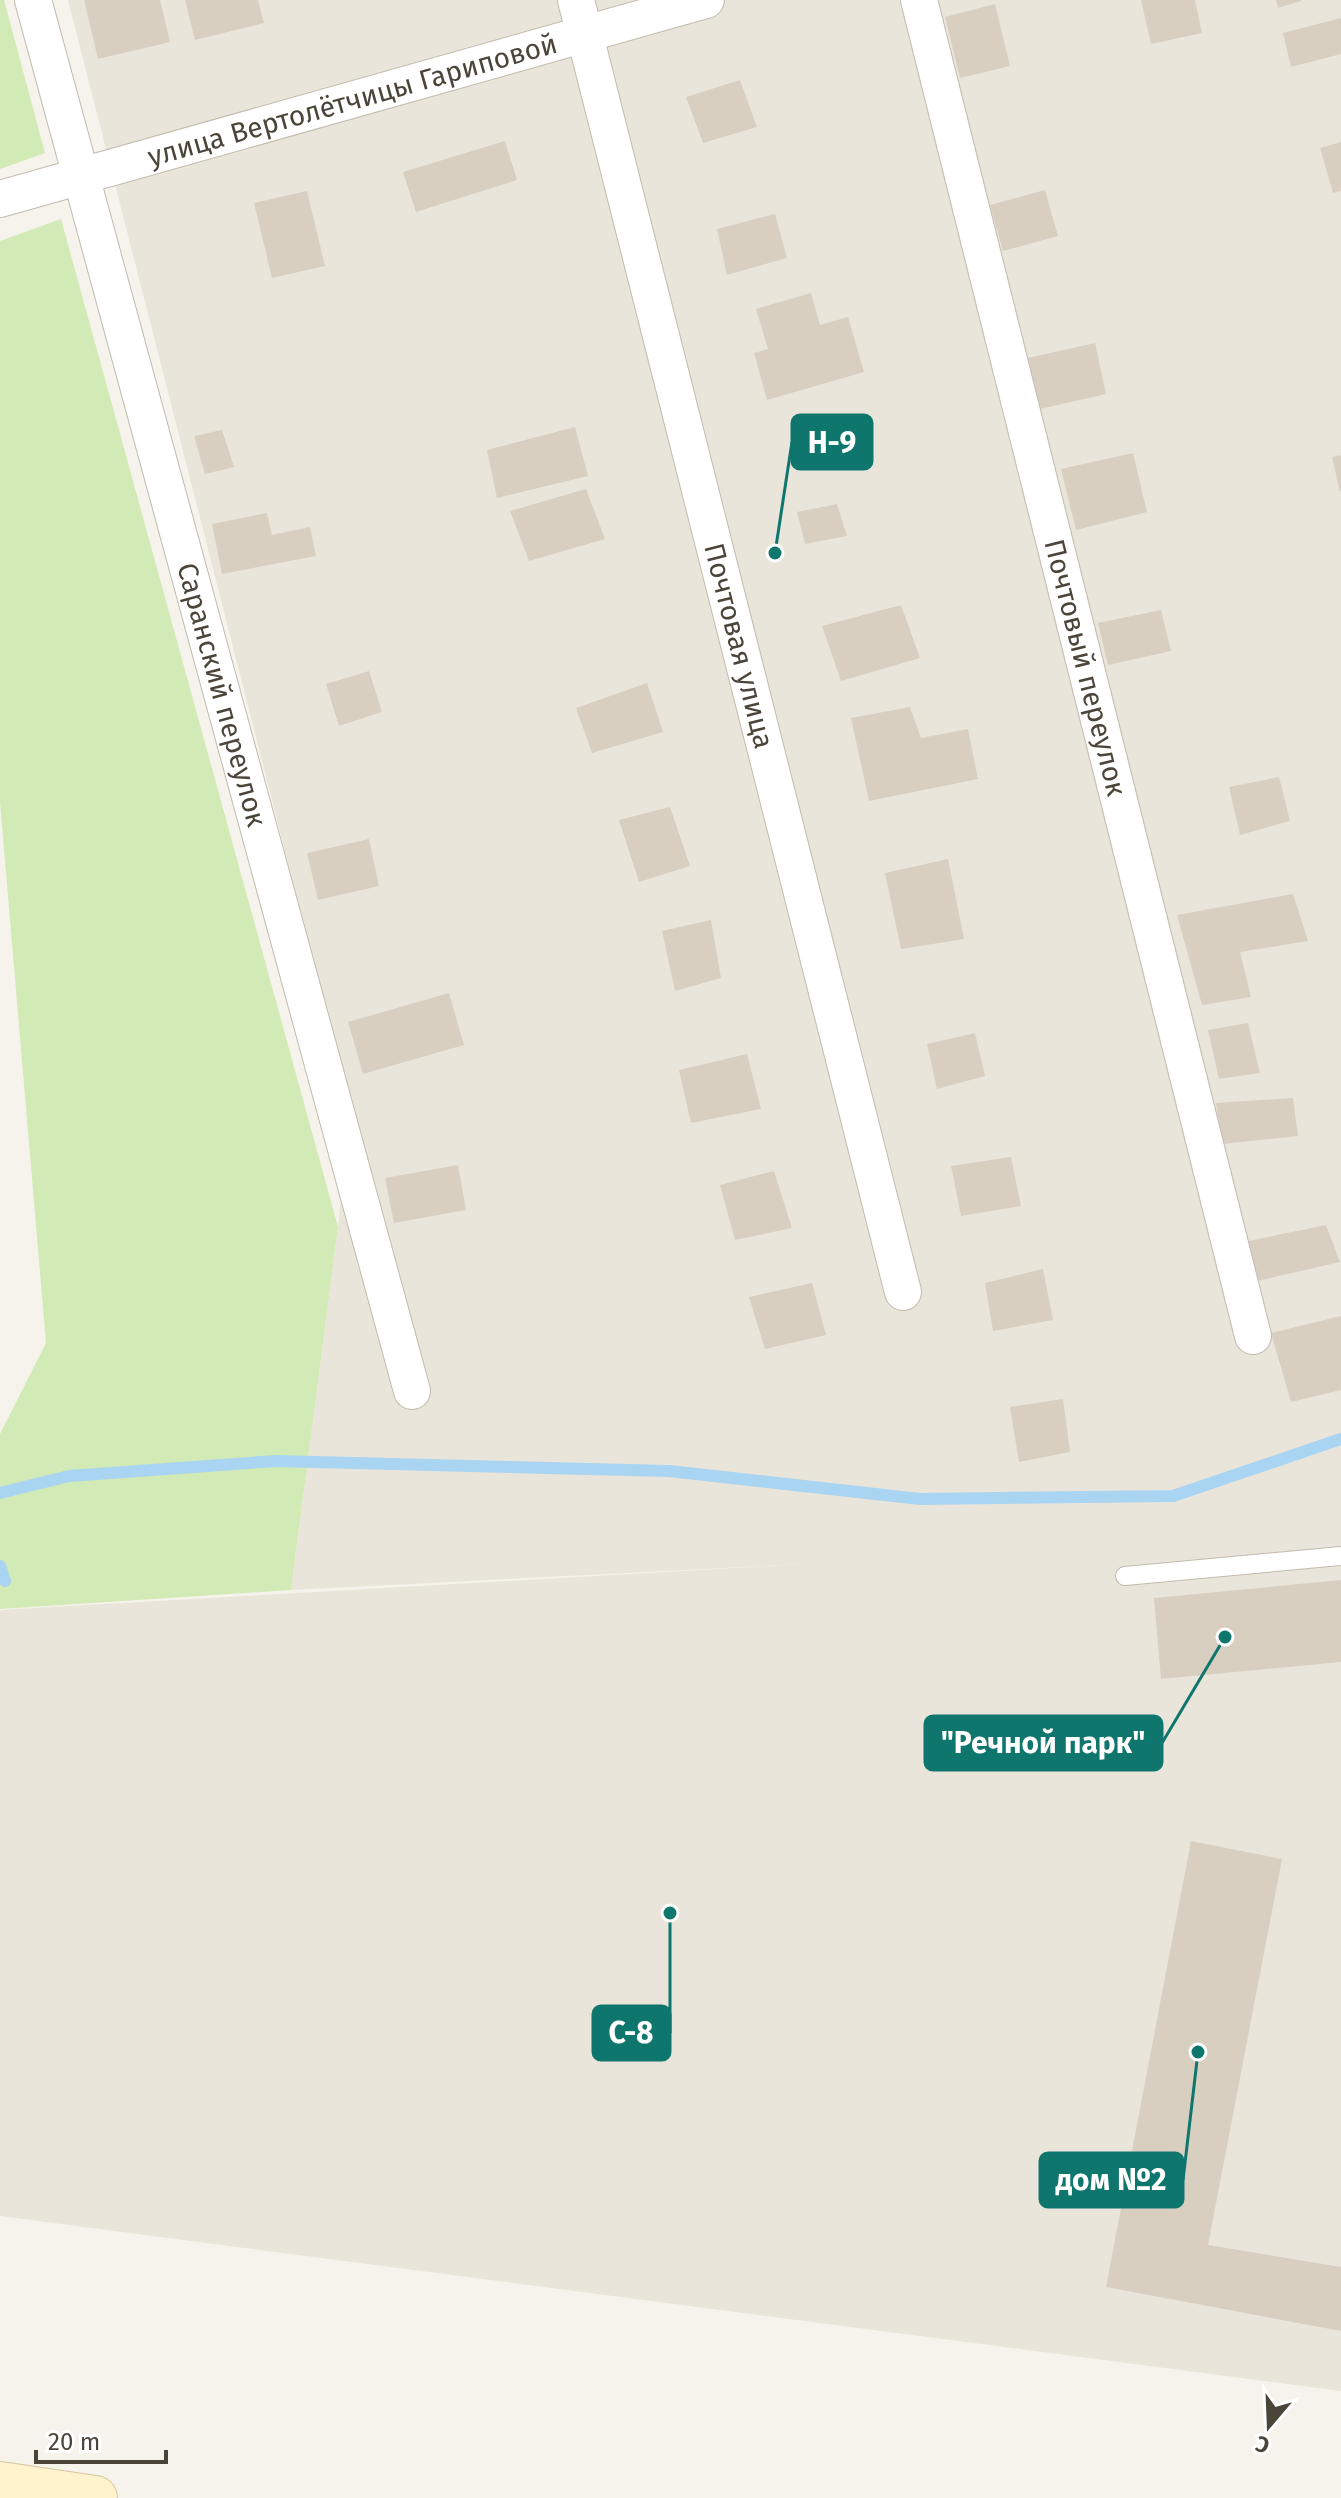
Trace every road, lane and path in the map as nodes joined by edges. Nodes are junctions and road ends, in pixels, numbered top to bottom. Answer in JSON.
{"nodes":[{"id":1,"x":33,"y":0,"type":"edge"},
{"id":2,"x":706,"y":0,"type":"edge"},
{"id":3,"x":919,"y":0,"type":"edge"},
{"id":4,"x":580,"y":16,"type":"edge"},
{"id":5,"x":81,"y":173,"type":"junction"},
{"id":6,"x":0,"y":199,"type":"edge"},
{"id":7,"x":903,"y":1292,"type":"dead end"},
{"id":8,"x":1253,"y":1336,"type":"dead end"},
{"id":9,"x":412,"y":1391,"type":"dead end"},
{"id":10,"x":1341,"y":1556,"type":"edge"},
{"id":11,"x":1125,"y":1576,"type":"dead end"},
{"id":12,"x":0,"y":2484,"type":"edge"},
{"id":13,"x":95,"y":2498,"type":"edge"}],
"edges":[{"from":1,"to":5,"type":"street","name":"Саранский переулок"},
{"from":2,"to":4,"type":"street","name":"улица Вертолётчицы Гариповой"},
{"from":3,"to":8,"type":"street","name":"Почтовый переулок"},
{"from":4,"to":5,"type":"street","name":"улица Вертолётчицы Гариповой"},
{"from":4,"to":7,"type":"street","name":"Почтовая улица"},
{"from":5,"to":6,"type":"street","name":"улица Вертолётчицы Гариповой"},
{"from":5,"to":9,"type":"street","name":"Саранский переулок"},
{"from":10,"to":11,"type":"lane"},
{"from":12,"to":13,"type":"main road"}]}
